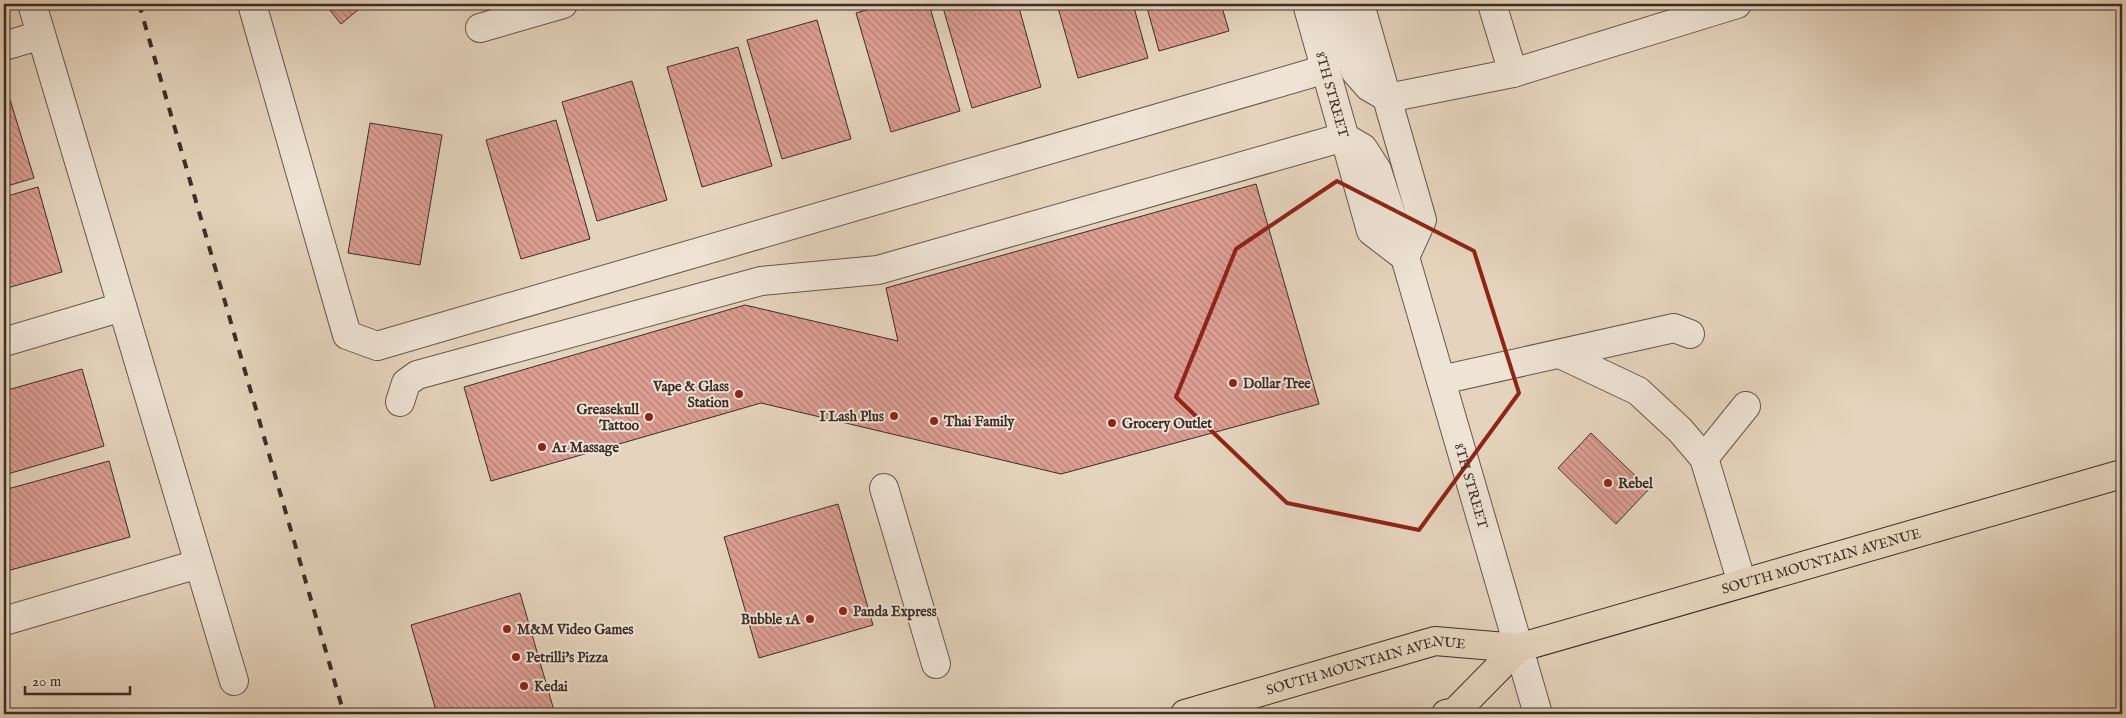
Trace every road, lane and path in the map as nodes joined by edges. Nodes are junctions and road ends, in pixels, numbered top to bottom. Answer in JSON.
{"nodes":[{"id":1,"x":32,"y":4,"type":"edge"},
{"id":2,"x":252,"y":4,"type":"edge"},
{"id":3,"x":563,"y":4,"type":"edge"},
{"id":4,"x":1308,"y":4,"type":"edge"},
{"id":5,"x":1333,"y":4,"type":"edge"},
{"id":6,"x":1360,"y":4,"type":"edge"},
{"id":7,"x":1492,"y":4,"type":"edge"},
{"id":8,"x":1737,"y":4,"type":"edge"},
{"id":9,"x":480,"y":28,"type":"dead end"},
{"id":10,"x":41,"y":35,"type":"junction"},
{"id":11,"x":4,"y":46,"type":"edge"},
{"id":12,"x":1326,"y":69,"type":"junction"},
{"id":13,"x":1513,"y":73,"type":"junction"},
{"id":14,"x":1388,"y":98,"type":"junction"},
{"id":15,"x":1344,"y":137,"type":"junction"},
{"id":16,"x":1405,"y":257,"type":"junction"},
{"id":17,"x":122,"y":307,"type":"junction"},
{"id":18,"x":1690,"y":334,"type":"dead end"},
{"id":19,"x":4,"y":342,"type":"edge"},
{"id":20,"x":1560,"y":354,"type":"junction"},
{"id":21,"x":1441,"y":380,"type":"junction"},
{"id":22,"x":400,"y":402,"type":"dead end"},
{"id":23,"x":1746,"y":406,"type":"dead end"},
{"id":24,"x":1704,"y":458,"type":"junction"},
{"id":25,"x":2122,"y":474,"type":"edge"},
{"id":26,"x":884,"y":488,"type":"dead end"},
{"id":27,"x":198,"y":564,"type":"junction"},
{"id":28,"x":1742,"y":583,"type":"junction"},
{"id":29,"x":4,"y":621,"type":"edge"},
{"id":30,"x":1518,"y":648,"type":"junction"},
{"id":31,"x":936,"y":664,"type":"dead end"},
{"id":32,"x":234,"y":681,"type":"dead end"},
{"id":33,"x":1192,"y":713,"type":"edge"},
{"id":34,"x":1446,"y":714,"type":"edge"},
{"id":35,"x":1538,"y":714,"type":"edge"}],
"edges":[{"from":1,"to":10,"type":"street"},
{"from":2,"to":12,"type":"street"},
{"from":3,"to":9,"type":"street"},
{"from":4,"to":12,"type":"street","name":"8TH STREET"},
{"from":5,"to":14,"type":"street"},
{"from":6,"to":14,"type":"street"},
{"from":7,"to":13,"type":"street"},
{"from":8,"to":13,"type":"street"},
{"from":10,"to":11,"type":"street"},
{"from":10,"to":17,"type":"street"},
{"from":12,"to":15,"type":"street","name":"8TH STREET"},
{"from":13,"to":14,"type":"street"},
{"from":14,"to":16,"type":"street"},
{"from":15,"to":16,"type":"street","name":"8TH STREET"},
{"from":15,"to":22,"type":"street"},
{"from":16,"to":21,"type":"street","name":"8TH STREET"},
{"from":17,"to":19,"type":"street"},
{"from":17,"to":27,"type":"street"},
{"from":18,"to":20,"type":"street"},
{"from":20,"to":21,"type":"street"},
{"from":20,"to":24,"type":"street"},
{"from":21,"to":30,"type":"street","name":"8TH STREET"},
{"from":23,"to":24,"type":"street"},
{"from":24,"to":28,"type":"street"},
{"from":25,"to":28,"type":"main road","name":"SOUTH MOUNTAIN AVENUE"},
{"from":26,"to":31,"type":"street"},
{"from":27,"to":29,"type":"street"},
{"from":27,"to":32,"type":"street"},
{"from":28,"to":30,"type":"main road","name":"SOUTH MOUNTAIN AVENUE"},
{"from":30,"to":33,"type":"main road","name":"SOUTH MOUNTAIN AVENUE"},
{"from":30,"to":34,"type":"main road","name":"SOUTH MOUNTAIN AVENUE"},
{"from":30,"to":35,"type":"street","name":"8TH STREET"}]}
